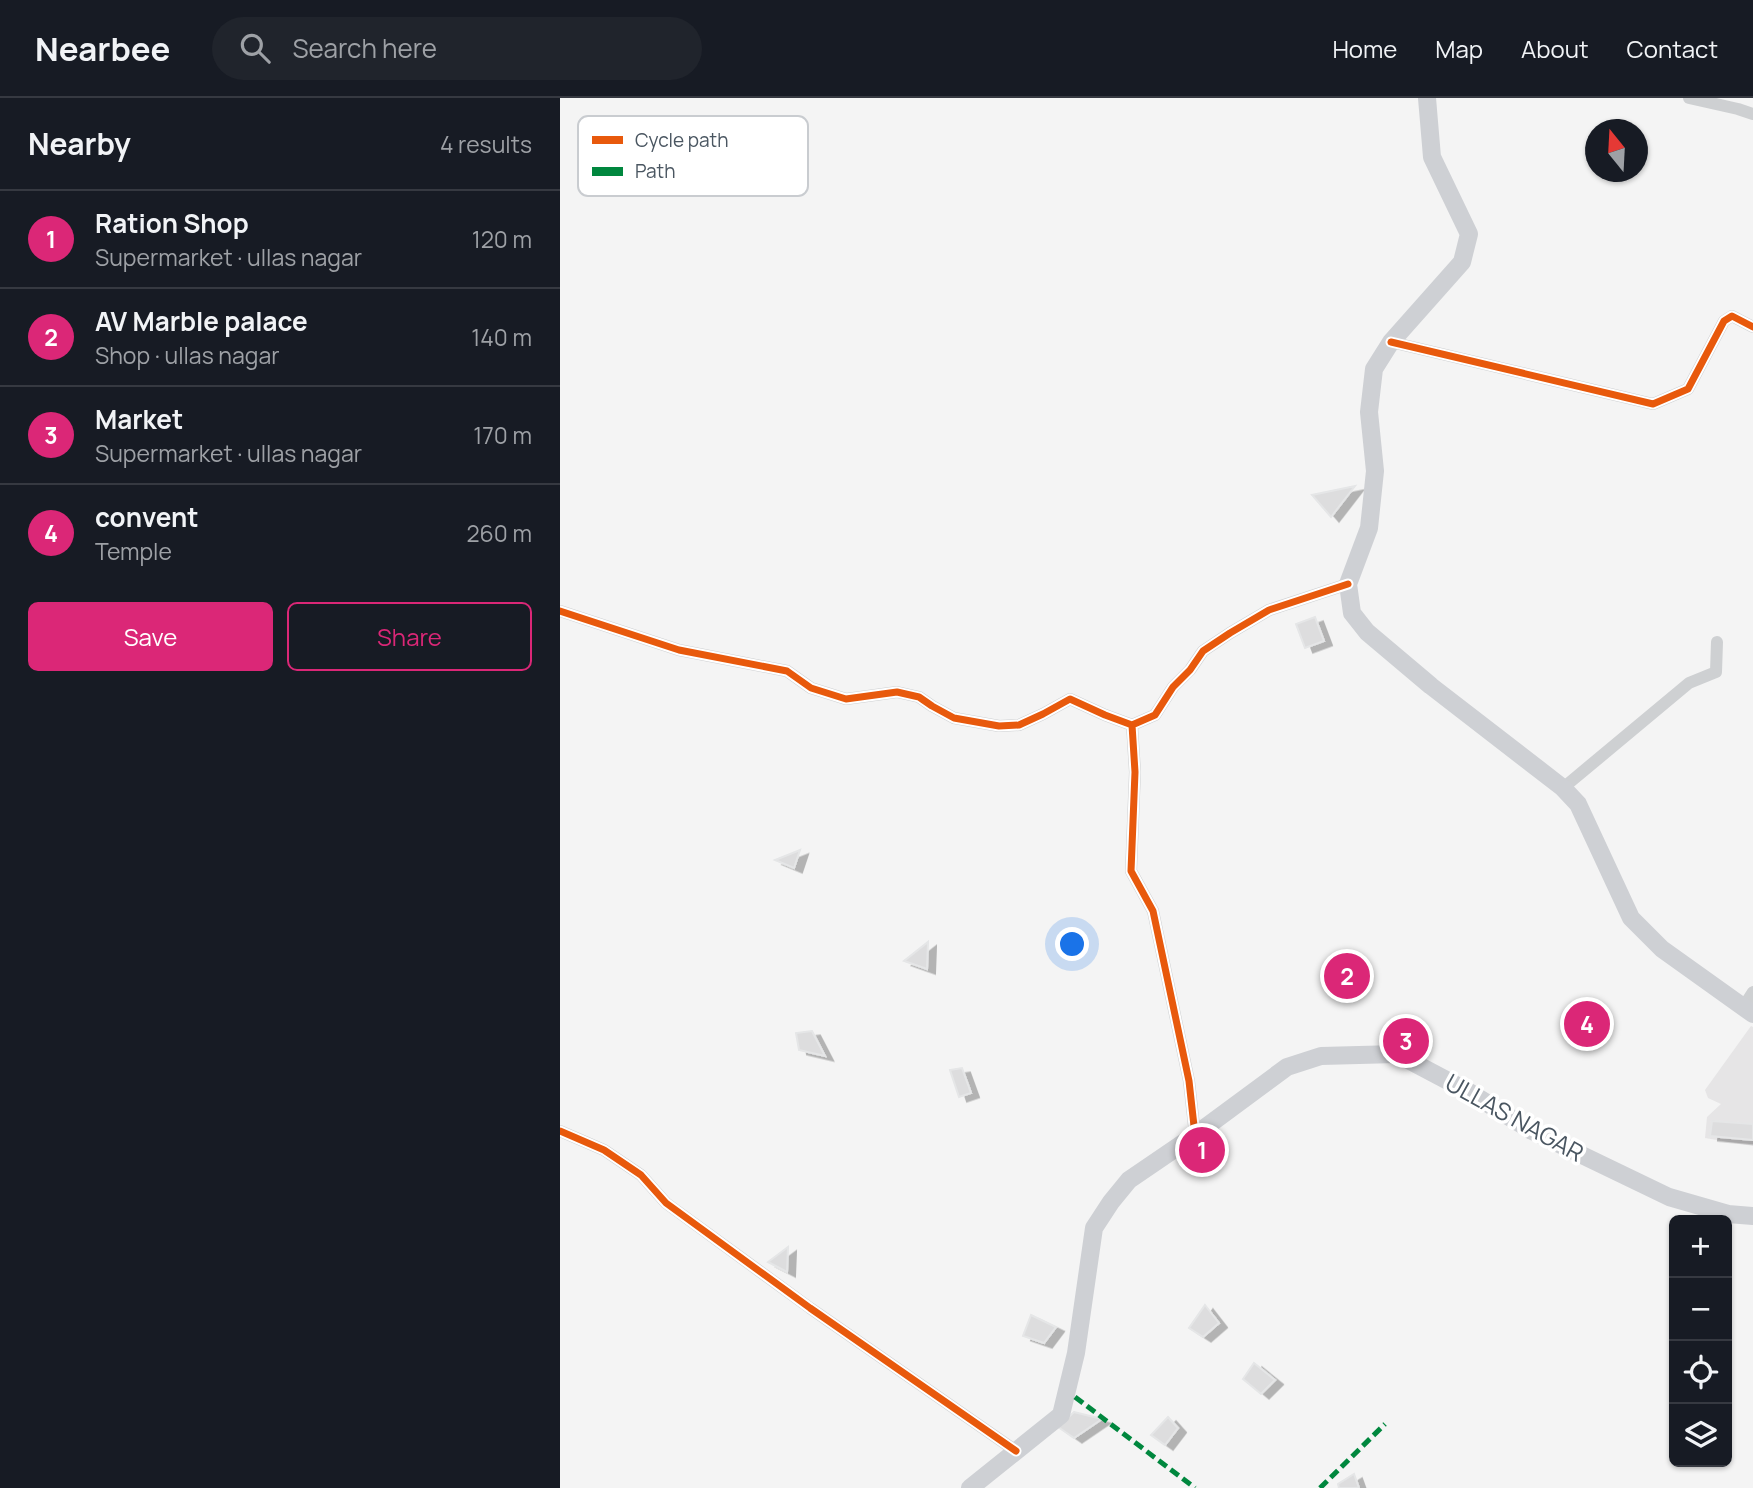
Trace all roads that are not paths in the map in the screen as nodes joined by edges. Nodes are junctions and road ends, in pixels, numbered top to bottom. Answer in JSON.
{"nodes":[{"id":1,"x":1427,"y":98,"type":"edge"},
{"id":2,"x":1689,"y":98,"type":"edge"},
{"id":3,"x":1753,"y":114,"type":"edge"},
{"id":4,"x":1753,"y":327,"type":"edge"},
{"id":5,"x":1391,"y":342,"type":"junction"},
{"id":6,"x":1348,"y":584,"type":"junction"},
{"id":7,"x":560,"y":611,"type":"edge"},
{"id":8,"x":1717,"y":642,"type":"dead end"},
{"id":9,"x":1132,"y":725,"type":"junction"},
{"id":10,"x":1563,"y":788,"type":"junction"},
{"id":11,"x":1750,"y":1004,"type":"edge"},
{"id":12,"x":560,"y":1132,"type":"edge"},
{"id":13,"x":1195,"y":1135,"type":"junction"},
{"id":14,"x":1753,"y":1216,"type":"edge"},
{"id":15,"x":1016,"y":1451,"type":"junction"},
{"id":16,"x":970,"y":1488,"type":"edge"}],
"edges":[{"from":1,"to":5,"type":"main road"},
{"from":2,"to":3,"type":"street"},
{"from":4,"to":5,"type":"street"},
{"from":5,"to":6,"type":"main road"},
{"from":6,"to":9,"type":"street"},
{"from":6,"to":10,"type":"main road"},
{"from":7,"to":9,"type":"street"},
{"from":8,"to":10,"type":"street"},
{"from":9,"to":13,"type":"street"},
{"from":10,"to":11,"type":"main road"},
{"from":12,"to":15,"type":"street"},
{"from":13,"to":14,"type":"main road","name":"ULLAS NAGAR"},
{"from":13,"to":15,"type":"main road","name":"ULLAS NAGAR"},
{"from":15,"to":16,"type":"main road","name":"ULLAS NAGAR"}]}
